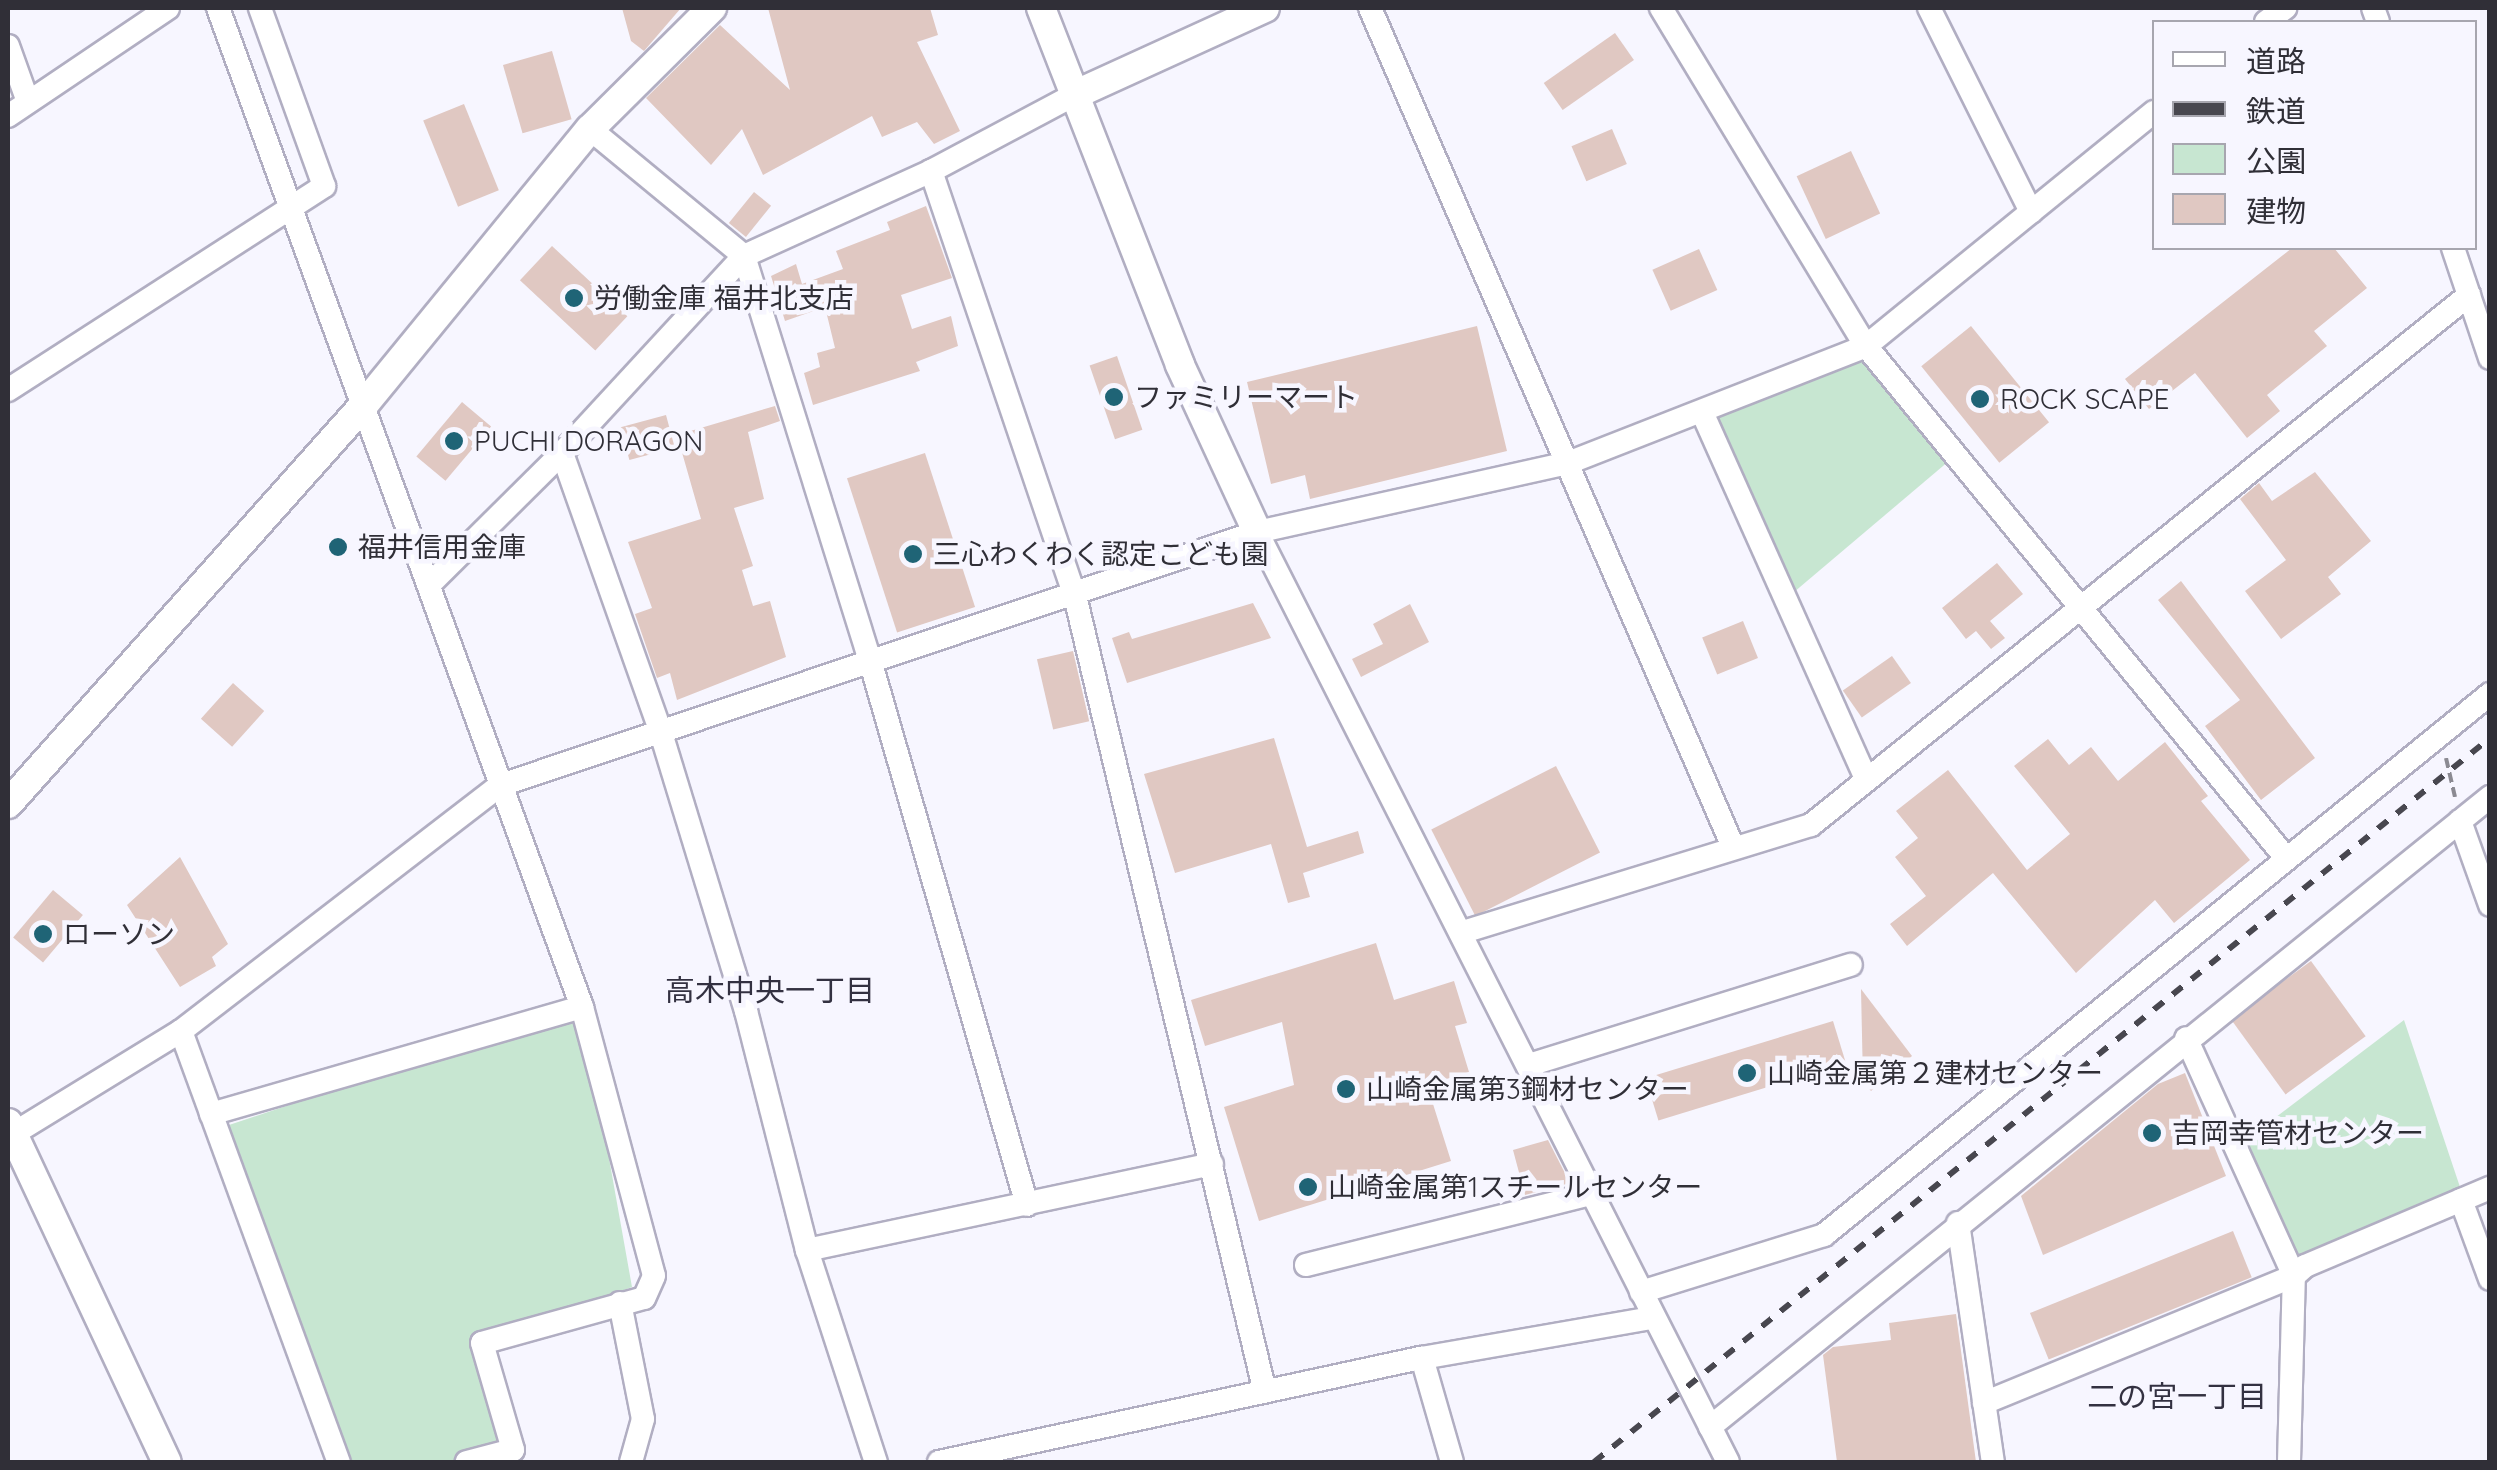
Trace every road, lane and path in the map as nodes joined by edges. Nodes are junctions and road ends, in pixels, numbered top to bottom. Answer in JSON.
{"nodes":[{"id":1,"x":168,"y":8,"type":"edge"},
{"id":2,"x":218,"y":8,"type":"edge"},
{"id":3,"x":260,"y":8,"type":"edge"},
{"id":4,"x":712,"y":8,"type":"edge"},
{"id":5,"x":1041,"y":8,"type":"edge"},
{"id":6,"x":1265,"y":8,"type":"edge"},
{"id":7,"x":1370,"y":8,"type":"edge"},
{"id":8,"x":1661,"y":8,"type":"edge"},
{"id":9,"x":1929,"y":8,"type":"edge"},
{"id":10,"x":8,"y":46,"type":"edge"},
{"id":11,"x":1072,"y":96,"type":"junction"},
{"id":12,"x":28,"y":102,"type":"junction"},
{"id":13,"x":2152,"y":114,"type":"edge"},
{"id":14,"x":8,"y":116,"type":"edge"},
{"id":15,"x":590,"y":129,"type":"junction"},
{"id":16,"x":930,"y":170,"type":"junction"},
{"id":17,"x":288,"y":204,"type":"junction"},
{"id":18,"x":2031,"y":212,"type":"junction"},
{"id":19,"x":2454,"y":250,"type":"edge"},
{"id":20,"x":744,"y":256,"type":"junction"},
{"id":21,"x":2469,"y":295,"type":"junction"},
{"id":22,"x":1866,"y":346,"type":"junction"},
{"id":23,"x":2490,"y":358,"type":"edge"},
{"id":24,"x":8,"y":390,"type":"edge"},
{"id":25,"x":363,"y":406,"type":"junction"},
{"id":26,"x":1702,"y":412,"type":"junction"},
{"id":27,"x":562,"y":453,"type":"junction"},
{"id":28,"x":1568,"y":463,"type":"junction"},
{"id":29,"x":1258,"y":532,"type":"junction"},
{"id":30,"x":430,"y":584,"type":"junction"},
{"id":31,"x":1075,"y":596,"type":"junction"},
{"id":32,"x":2082,"y":606,"type":"junction"},
{"id":33,"x":870,"y":660,"type":"junction"},
{"id":34,"x":2490,"y":694,"type":"edge"},
{"id":35,"x":661,"y":732,"type":"junction"},
{"id":36,"x":2441,"y":733,"type":"junction"},
{"id":37,"x":1865,"y":776,"type":"junction"},
{"id":38,"x":501,"y":785,"type":"junction"},
{"id":39,"x":2490,"y":798,"type":"edge"},
{"id":40,"x":8,"y":804,"type":"edge"},
{"id":41,"x":2460,"y":822,"type":"junction"},
{"id":42,"x":1732,"y":847,"type":"junction"},
{"id":43,"x":2286,"y":858,"type":"junction"},
{"id":44,"x":2490,"y":905,"type":"edge"},
{"id":45,"x":1463,"y":932,"type":"junction"},
{"id":46,"x":1850,"y":966,"type":"dead end"},
{"id":47,"x":582,"y":1008,"type":"junction"},
{"id":48,"x":180,"y":1032,"type":"junction"},
{"id":49,"x":2186,"y":1038,"type":"junction"},
{"id":50,"x":1529,"y":1065,"type":"junction"},
{"id":51,"x":211,"y":1114,"type":"junction"},
{"id":52,"x":9,"y":1131,"type":"edge"},
{"id":53,"x":1212,"y":1164,"type":"junction"},
{"id":54,"x":2490,"y":1188,"type":"edge"},
{"id":55,"x":1594,"y":1193,"type":"junction"},
{"id":56,"x":2461,"y":1200,"type":"junction"},
{"id":57,"x":1027,"y":1205,"type":"junction"},
{"id":58,"x":1958,"y":1223,"type":"junction"},
{"id":59,"x":808,"y":1250,"type":"junction"},
{"id":60,"x":1306,"y":1265,"type":"dead end"},
{"id":61,"x":2294,"y":1276,"type":"junction"},
{"id":62,"x":2490,"y":1279,"type":"edge"},
{"id":63,"x":1641,"y":1292,"type":"junction"},
{"id":64,"x":620,"y":1303,"type":"junction"},
{"id":65,"x":1651,"y":1318,"type":"junction"},
{"id":66,"x":1422,"y":1358,"type":"junction"},
{"id":67,"x":1264,"y":1392,"type":"junction"},
{"id":68,"x":1984,"y":1403,"type":"junction"},
{"id":69,"x":1710,"y":1427,"type":"junction"},
{"id":70,"x":515,"y":1456,"type":"edge"},
{"id":71,"x":953,"y":1460,"type":"edge"},
{"id":72,"x":166,"y":1462,"type":"edge"},
{"id":73,"x":340,"y":1462,"type":"edge"},
{"id":74,"x":468,"y":1462,"type":"edge"},
{"id":75,"x":631,"y":1462,"type":"edge"},
{"id":76,"x":876,"y":1462,"type":"edge"},
{"id":77,"x":1452,"y":1462,"type":"edge"},
{"id":78,"x":1728,"y":1462,"type":"edge"},
{"id":79,"x":1993,"y":1462,"type":"edge"},
{"id":80,"x":2289,"y":1462,"type":"edge"}],
"edges":[{"from":1,"to":12,"type":"street"},
{"from":2,"to":17,"type":"street"},
{"from":3,"to":17,"type":"street"},
{"from":4,"to":15,"type":"street"},
{"from":5,"to":11,"type":"street"},
{"from":6,"to":11,"type":"street"},
{"from":7,"to":28,"type":"street"},
{"from":8,"to":22,"type":"street"},
{"from":9,"to":18,"type":"street"},
{"from":10,"to":12,"type":"street"},
{"from":11,"to":16,"type":"street"},
{"from":11,"to":29,"type":"street"},
{"from":12,"to":14,"type":"street"},
{"from":13,"to":18,"type":"street"},
{"from":15,"to":20,"type":"street"},
{"from":15,"to":25,"type":"street"},
{"from":16,"to":20,"type":"street"},
{"from":16,"to":31,"type":"street"},
{"from":17,"to":24,"type":"street"},
{"from":17,"to":25,"type":"street"},
{"from":18,"to":22,"type":"street"},
{"from":19,"to":21,"type":"street"},
{"from":20,"to":27,"type":"street"},
{"from":20,"to":33,"type":"street"},
{"from":21,"to":23,"type":"street"},
{"from":21,"to":32,"type":"street"},
{"from":22,"to":26,"type":"street"},
{"from":22,"to":32,"type":"street"},
{"from":25,"to":30,"type":"street"},
{"from":25,"to":40,"type":"street"},
{"from":26,"to":28,"type":"street"},
{"from":26,"to":37,"type":"street"},
{"from":27,"to":30,"type":"street"},
{"from":27,"to":35,"type":"street"},
{"from":28,"to":29,"type":"street"},
{"from":28,"to":42,"type":"street"},
{"from":29,"to":31,"type":"street"},
{"from":29,"to":45,"type":"street"},
{"from":30,"to":38,"type":"street"},
{"from":31,"to":33,"type":"street"},
{"from":31,"to":53,"type":"street"},
{"from":32,"to":37,"type":"street"},
{"from":32,"to":43,"type":"street"},
{"from":33,"to":35,"type":"street"},
{"from":33,"to":57,"type":"street"},
{"from":34,"to":36,"type":"street"},
{"from":35,"to":38,"type":"street"},
{"from":35,"to":59,"type":"street"},
{"from":36,"to":41,"type":"path"},
{"from":36,"to":43,"type":"street"},
{"from":37,"to":42,"type":"street"},
{"from":38,"to":47,"type":"street"},
{"from":38,"to":48,"type":"street"},
{"from":39,"to":41,"type":"street"},
{"from":41,"to":44,"type":"street"},
{"from":41,"to":49,"type":"street"},
{"from":42,"to":45,"type":"street"},
{"from":43,"to":63,"type":"street"},
{"from":45,"to":50,"type":"street"},
{"from":46,"to":50,"type":"street"},
{"from":47,"to":51,"type":"street"},
{"from":47,"to":64,"type":"street"},
{"from":48,"to":51,"type":"street"},
{"from":48,"to":52,"type":"street"},
{"from":49,"to":58,"type":"street"},
{"from":49,"to":61,"type":"street"},
{"from":50,"to":55,"type":"street"},
{"from":51,"to":73,"type":"street"},
{"from":52,"to":72,"type":"street"},
{"from":53,"to":57,"type":"street"},
{"from":53,"to":67,"type":"street"},
{"from":54,"to":56,"type":"street"},
{"from":55,"to":60,"type":"street"},
{"from":55,"to":63,"type":"street"},
{"from":56,"to":61,"type":"street"},
{"from":56,"to":62,"type":"street"},
{"from":57,"to":59,"type":"street"},
{"from":58,"to":68,"type":"street"},
{"from":58,"to":69,"type":"street"},
{"from":59,"to":76,"type":"street"},
{"from":61,"to":68,"type":"street"},
{"from":61,"to":80,"type":"street"},
{"from":63,"to":65,"type":"street"},
{"from":64,"to":70,"type":"street"},
{"from":64,"to":75,"type":"street"},
{"from":65,"to":66,"type":"street"},
{"from":65,"to":69,"type":"street"},
{"from":66,"to":67,"type":"street"},
{"from":66,"to":77,"type":"street"},
{"from":67,"to":71,"type":"street"},
{"from":68,"to":79,"type":"street"},
{"from":69,"to":78,"type":"street"},
{"from":70,"to":74,"type":"street"}]}
